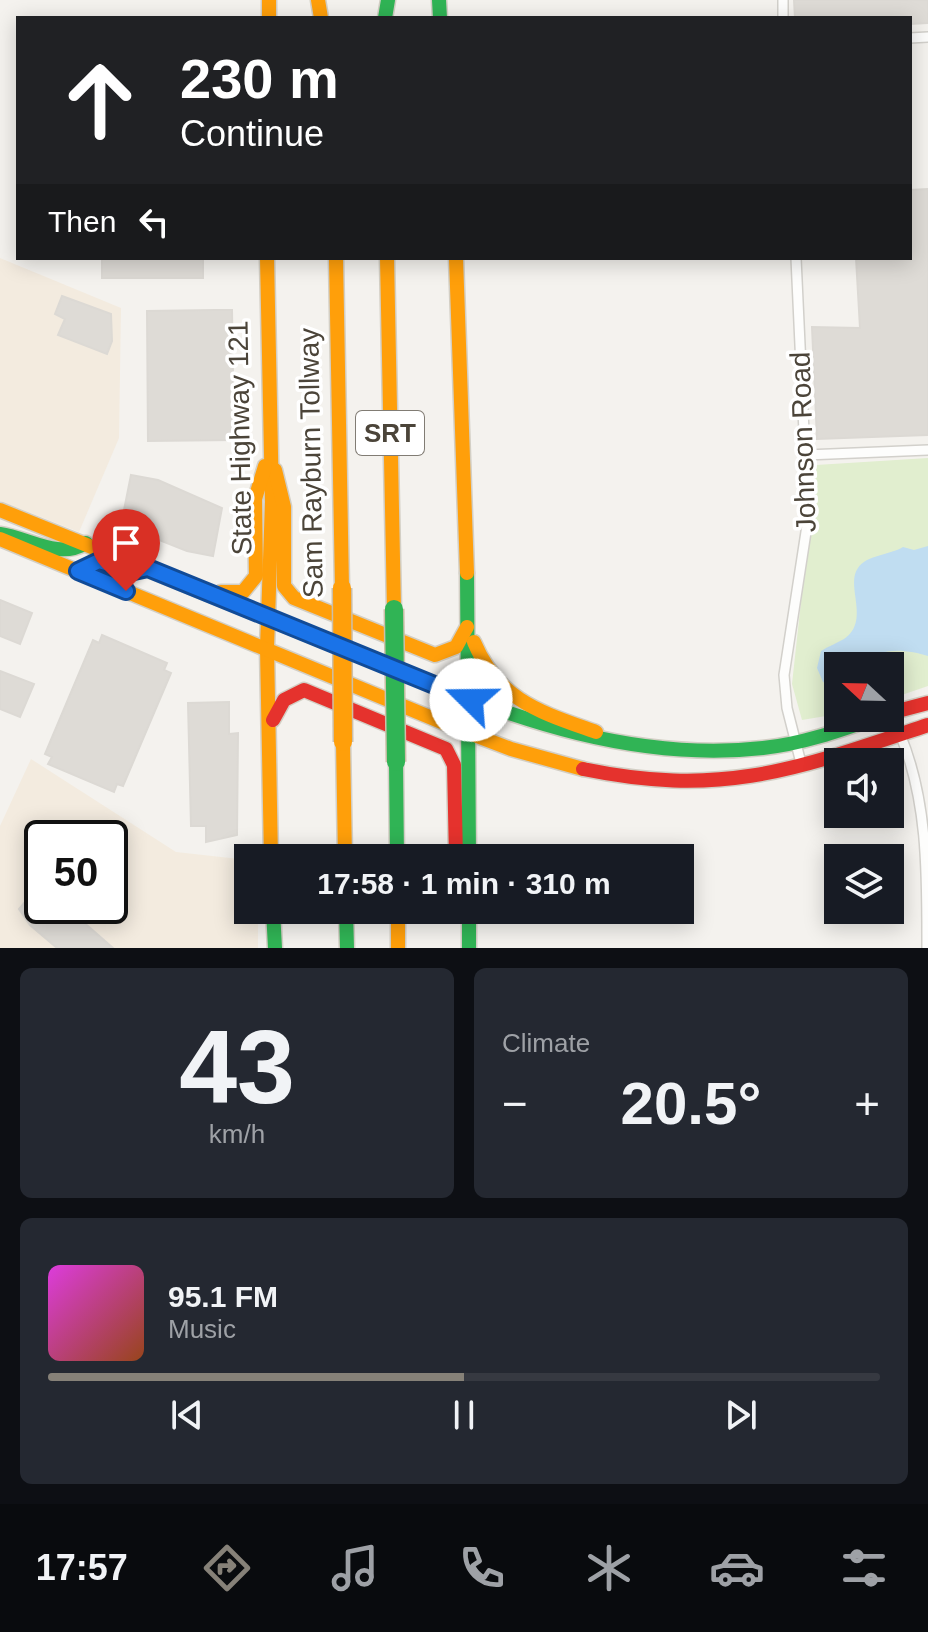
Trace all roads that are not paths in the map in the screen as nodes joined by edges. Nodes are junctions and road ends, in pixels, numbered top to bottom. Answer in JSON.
{"nodes":[{"id":1,"x":267,"y":260,"type":"edge"},
{"id":2,"x":336,"y":260,"type":"edge"},
{"id":3,"x":387,"y":260,"type":"edge"},
{"id":4,"x":456,"y":260,"type":"edge"},
{"id":5,"x":796,"y":260,"type":"edge"},
{"id":6,"x":270,"y":450,"type":"junction"},
{"id":7,"x":928,"y":450,"type":"edge"},
{"id":8,"x":806,"y":455,"type":"junction"},
{"id":9,"x":0,"y":510,"type":"edge"},
{"id":10,"x":0,"y":536,"type":"edge"},
{"id":11,"x":86,"y":543,"type":"junction"},
{"id":12,"x":148,"y":568,"type":"junction"},
{"id":13,"x":78,"y":571,"type":"junction"},
{"id":14,"x":200,"y":589,"type":"junction"},
{"id":15,"x":270,"y":617,"type":"junction"},
{"id":16,"x":469,"y":618,"type":"junction"},
{"id":17,"x":267,"y":648,"type":"junction"},
{"id":18,"x":471,"y":700,"type":"junction"},
{"id":19,"x":928,"y":703,"type":"edge"},
{"id":20,"x":904,"y":709,"type":"edge"},
{"id":21,"x":928,"y":725,"type":"edge"},
{"id":22,"x":270,"y":728,"type":"junction"},
{"id":23,"x":470,"y":731,"type":"junction"},
{"id":24,"x":828,"y":732,"type":"edge"},
{"id":25,"x":900,"y":734,"type":"junction"},
{"id":26,"x":794,"y":742,"type":"junction"},
{"id":27,"x":622,"y":743,"type":"junction"},
{"id":28,"x":802,"y":767,"type":"junction"},
{"id":29,"x":271,"y":844,"type":"edge"},
{"id":30,"x":345,"y":844,"type":"edge"},
{"id":31,"x":397,"y":844,"type":"edge"},
{"id":32,"x":456,"y":844,"type":"edge"},
{"id":33,"x":469,"y":844,"type":"edge"},
{"id":34,"x":274,"y":924,"type":"edge"},
{"id":35,"x":346,"y":924,"type":"edge"},
{"id":36,"x":398,"y":924,"type":"edge"},
{"id":37,"x":275,"y":948,"type":"edge"},
{"id":38,"x":347,"y":948,"type":"edge"},
{"id":39,"x":398,"y":948,"type":"edge"},
{"id":40,"x":927,"y":948,"type":"edge"}],
"edges":[{"from":1,"to":6,"type":"main road","name":"State Highway 121"},
{"from":2,"to":30,"type":"main road","name":"Sam Rayburn Tollway","number":"SRT","bridge":true},
{"from":3,"to":31,"type":"main road","number":"SRT","bridge":true},
{"from":4,"to":16,"type":"main road"},
{"from":5,"to":8,"type":"street","name":"Johnson Road"},
{"from":6,"to":14,"type":"main road"},
{"from":6,"to":15,"type":"main road","name":"State Highway 121"},
{"from":6,"to":16,"type":"main road"},
{"from":7,"to":8,"type":"street"},
{"from":8,"to":26,"type":"street","name":"Johnson Road"},
{"from":9,"to":11,"type":"main road"},
{"from":10,"to":11,"type":"main road"},
{"from":10,"to":13,"type":"main road"},
{"from":11,"to":12,"type":"main road"},
{"from":12,"to":13,"type":"main road"},
{"from":12,"to":14,"type":"main road"},
{"from":13,"to":17,"type":"main road"},
{"from":14,"to":15,"type":"main road"},
{"from":15,"to":17,"type":"main road","name":"State Highway 121"},
{"from":15,"to":18,"type":"main road"},
{"from":16,"to":18,"type":"main road"},
{"from":16,"to":27,"type":"main road"},
{"from":17,"to":22,"type":"main road","name":"State Highway 121"},
{"from":17,"to":23,"type":"main road"},
{"from":18,"to":23,"type":"main road"},
{"from":18,"to":27,"type":"main road"},
{"from":19,"to":20,"type":"main road"},
{"from":21,"to":25,"type":"main road"},
{"from":22,"to":29,"type":"main road","name":"State Highway 121"},
{"from":22,"to":32,"type":"main road"},
{"from":23,"to":28,"type":"main road"},
{"from":23,"to":33,"type":"main road"},
{"from":24,"to":26,"type":"main road"},
{"from":25,"to":28,"type":"main road"},
{"from":25,"to":40,"type":"street"},
{"from":26,"to":27,"type":"main road"},
{"from":26,"to":28,"type":"street","name":"Johnson Road"},
{"from":34,"to":37,"type":"main road"},
{"from":35,"to":38,"type":"main road"},
{"from":36,"to":39,"type":"main road"}]}
